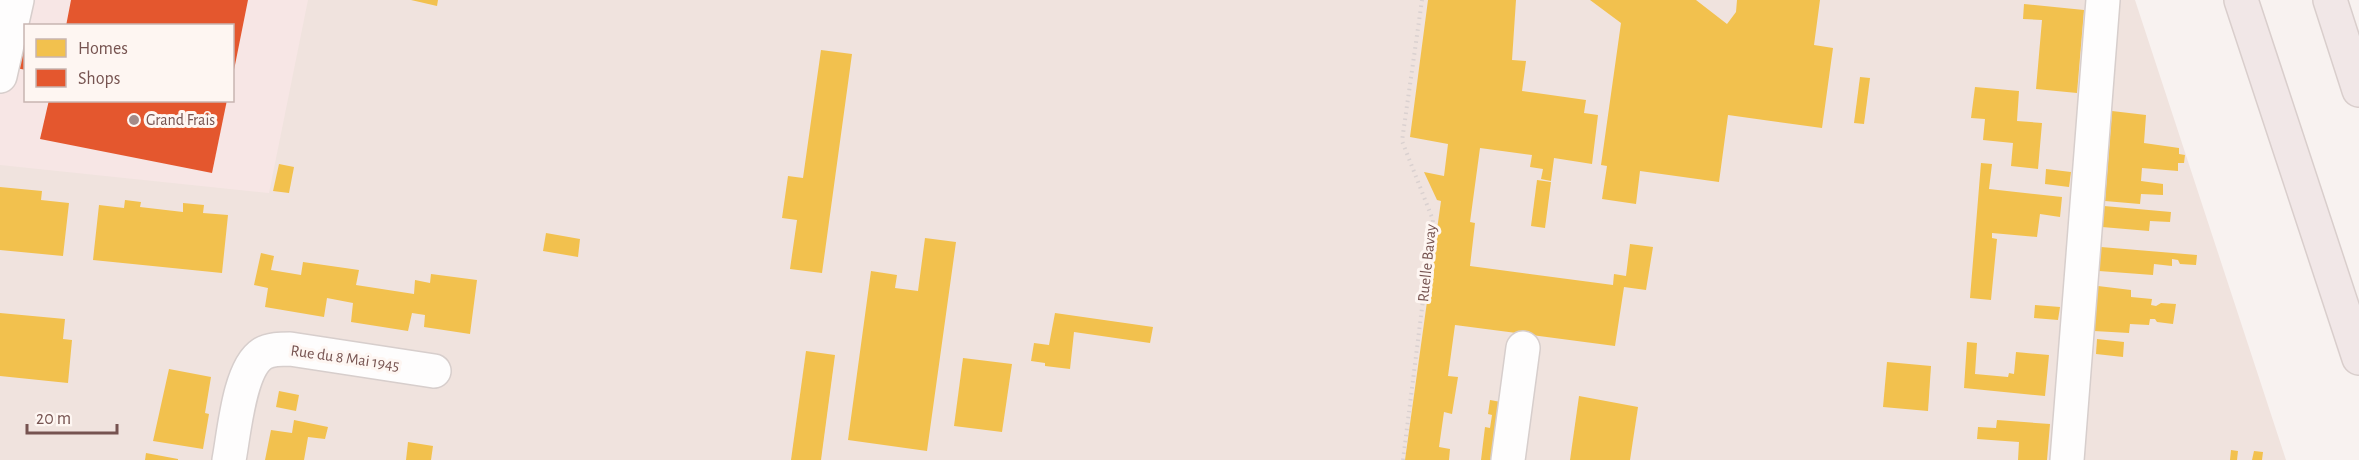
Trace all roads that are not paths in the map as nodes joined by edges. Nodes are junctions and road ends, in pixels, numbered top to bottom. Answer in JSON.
{"nodes":[{"id":1,"x":17,"y":0,"type":"edge"},
{"id":2,"x":2103,"y":0,"type":"edge"},
{"id":3,"x":2241,"y":0,"type":"edge"},
{"id":4,"x":2330,"y":0,"type":"edge"},
{"id":5,"x":0,"y":76,"type":"edge"},
{"id":6,"x":2359,"y":90,"type":"edge"},
{"id":7,"x":1523,"y":348,"type":"dead end"},
{"id":8,"x":2359,"y":358,"type":"edge"},
{"id":9,"x":434,"y":371,"type":"dead end"},
{"id":10,"x":229,"y":460,"type":"edge"},
{"id":11,"x":1508,"y":460,"type":"edge"},
{"id":12,"x":2067,"y":460,"type":"edge"}],
"edges":[{"from":1,"to":5,"type":"street"},
{"from":2,"to":12,"type":"street"},
{"from":3,"to":8,"type":"highway"},
{"from":4,"to":6,"type":"highway"},
{"from":7,"to":11,"type":"street"},
{"from":9,"to":10,"type":"street","name":"Rue du 8 Mai 1945"}]}
